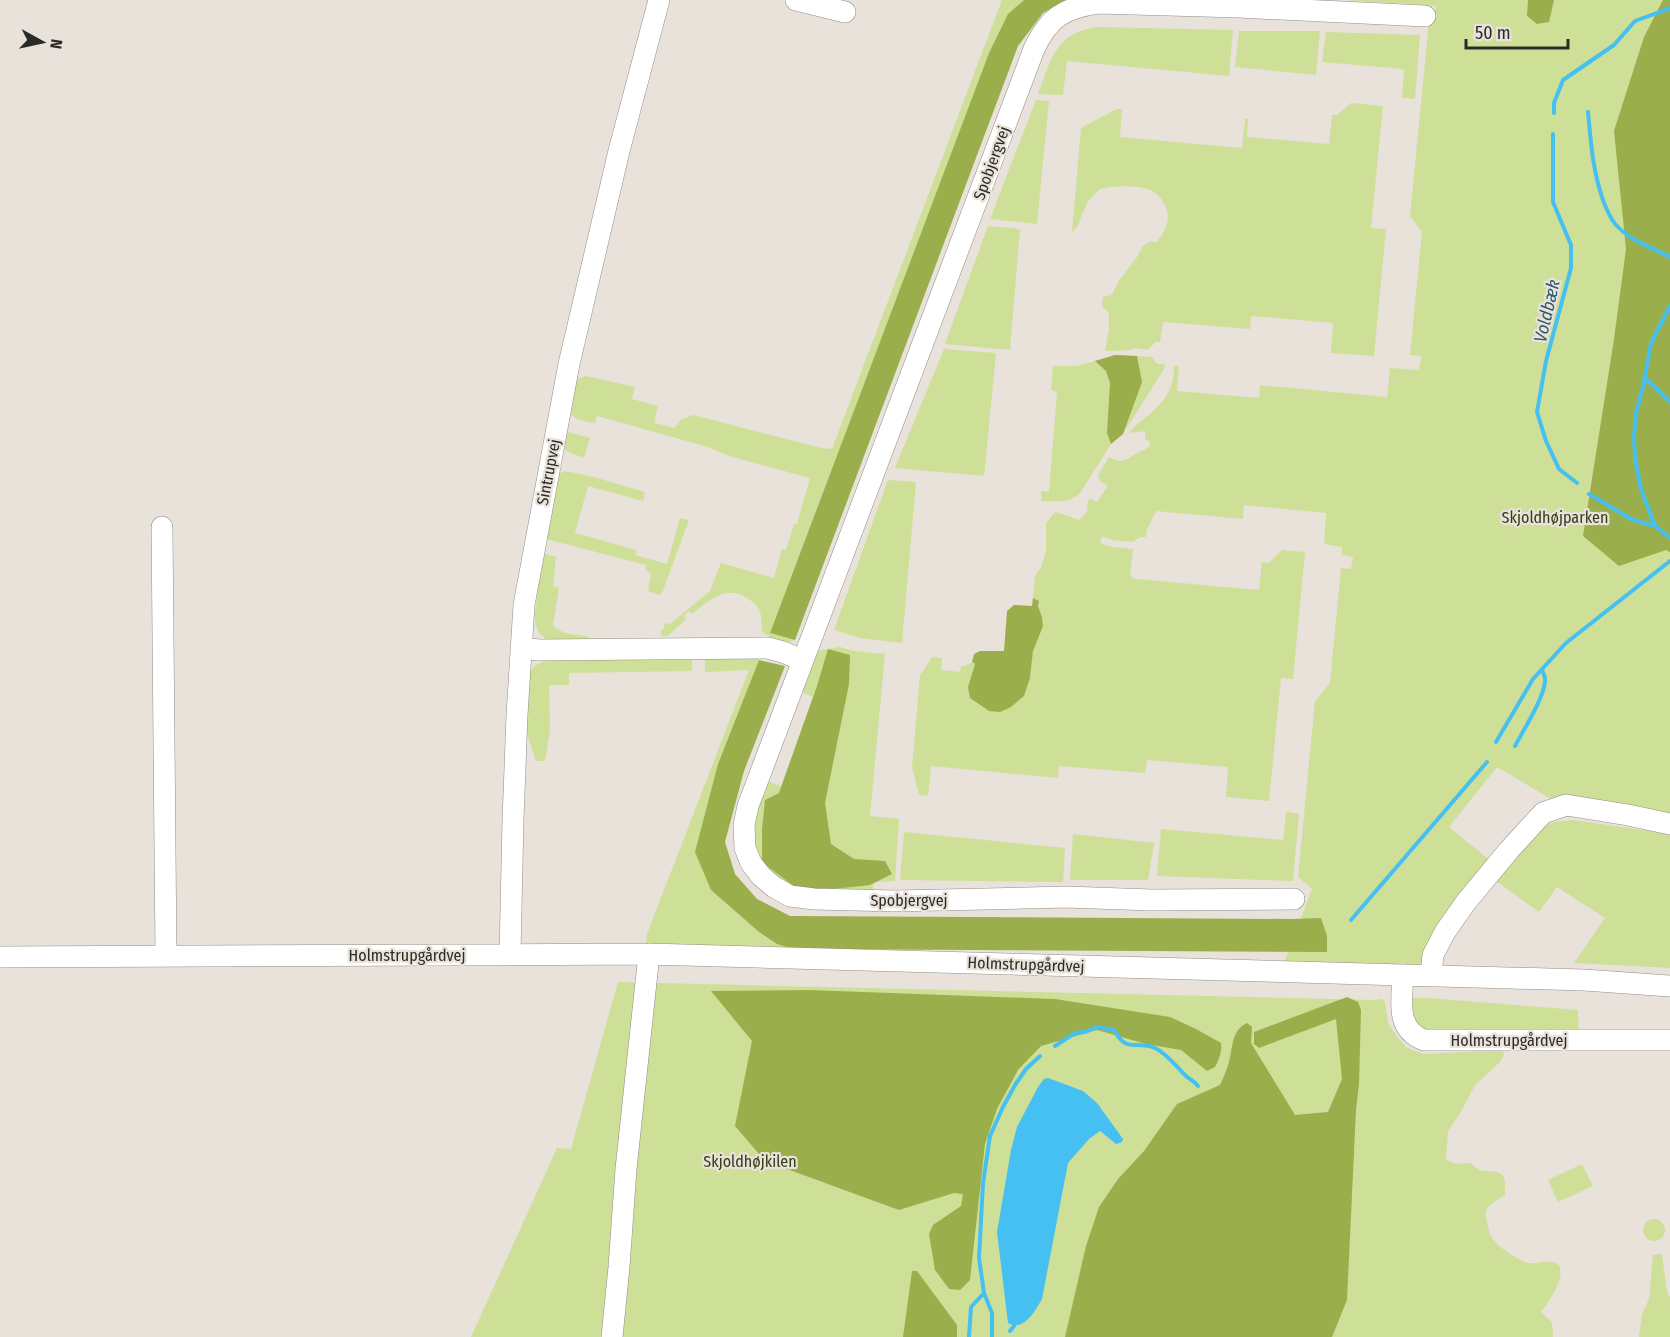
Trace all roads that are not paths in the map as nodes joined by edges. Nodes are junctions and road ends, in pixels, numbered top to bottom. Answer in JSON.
{"nodes":[{"id":1,"x":659,"y":0,"type":"edge"},
{"id":2,"x":796,"y":0,"type":"edge"},
{"id":3,"x":845,"y":12,"type":"dead end"},
{"id":4,"x":1425,"y":16,"type":"dead end"},
{"id":5,"x":162,"y":527,"type":"dead end"},
{"id":6,"x":521,"y":648,"type":"junction"},
{"id":7,"x":802,"y":660,"type":"junction"},
{"id":8,"x":1670,"y":824,"type":"edge"},
{"id":9,"x":1294,"y":899,"type":"dead end"},
{"id":10,"x":510,"y":954,"type":"junction"},
{"id":11,"x":649,"y":954,"type":"junction"},
{"id":12,"x":166,"y":956,"type":"junction"},
{"id":13,"x":0,"y":957,"type":"edge"},
{"id":14,"x":1403,"y":975,"type":"junction"},
{"id":15,"x":1431,"y":975,"type":"junction"},
{"id":16,"x":1670,"y":987,"type":"edge"},
{"id":17,"x":1670,"y":1040,"type":"edge"},
{"id":18,"x":612,"y":1337,"type":"edge"}],
"edges":[{"from":1,"to":6,"type":"street","name":"Sintrupvej"},
{"from":2,"to":3,"type":"street"},
{"from":4,"to":7,"type":"street","name":"Spobjergvej"},
{"from":5,"to":12,"type":"street"},
{"from":6,"to":7,"type":"street"},
{"from":6,"to":10,"type":"street","name":"Sintrupvej"},
{"from":7,"to":9,"type":"street","name":"Spobjergvej"},
{"from":8,"to":15,"type":"street"},
{"from":10,"to":11,"type":"street","name":"Holmstrupgårdvej"},
{"from":10,"to":12,"type":"street","name":"Holmstrupgårdvej"},
{"from":11,"to":14,"type":"street","name":"Holmstrupgårdvej"},
{"from":11,"to":18,"type":"street"},
{"from":12,"to":13,"type":"street","name":"Holmstrupgårdvej"},
{"from":14,"to":15,"type":"street","name":"Holmstrupgårdvej"},
{"from":14,"to":17,"type":"street","name":"Holmstrupgårdvej"},
{"from":15,"to":16,"type":"street","name":"Holmstrupgårdvej"}]}
